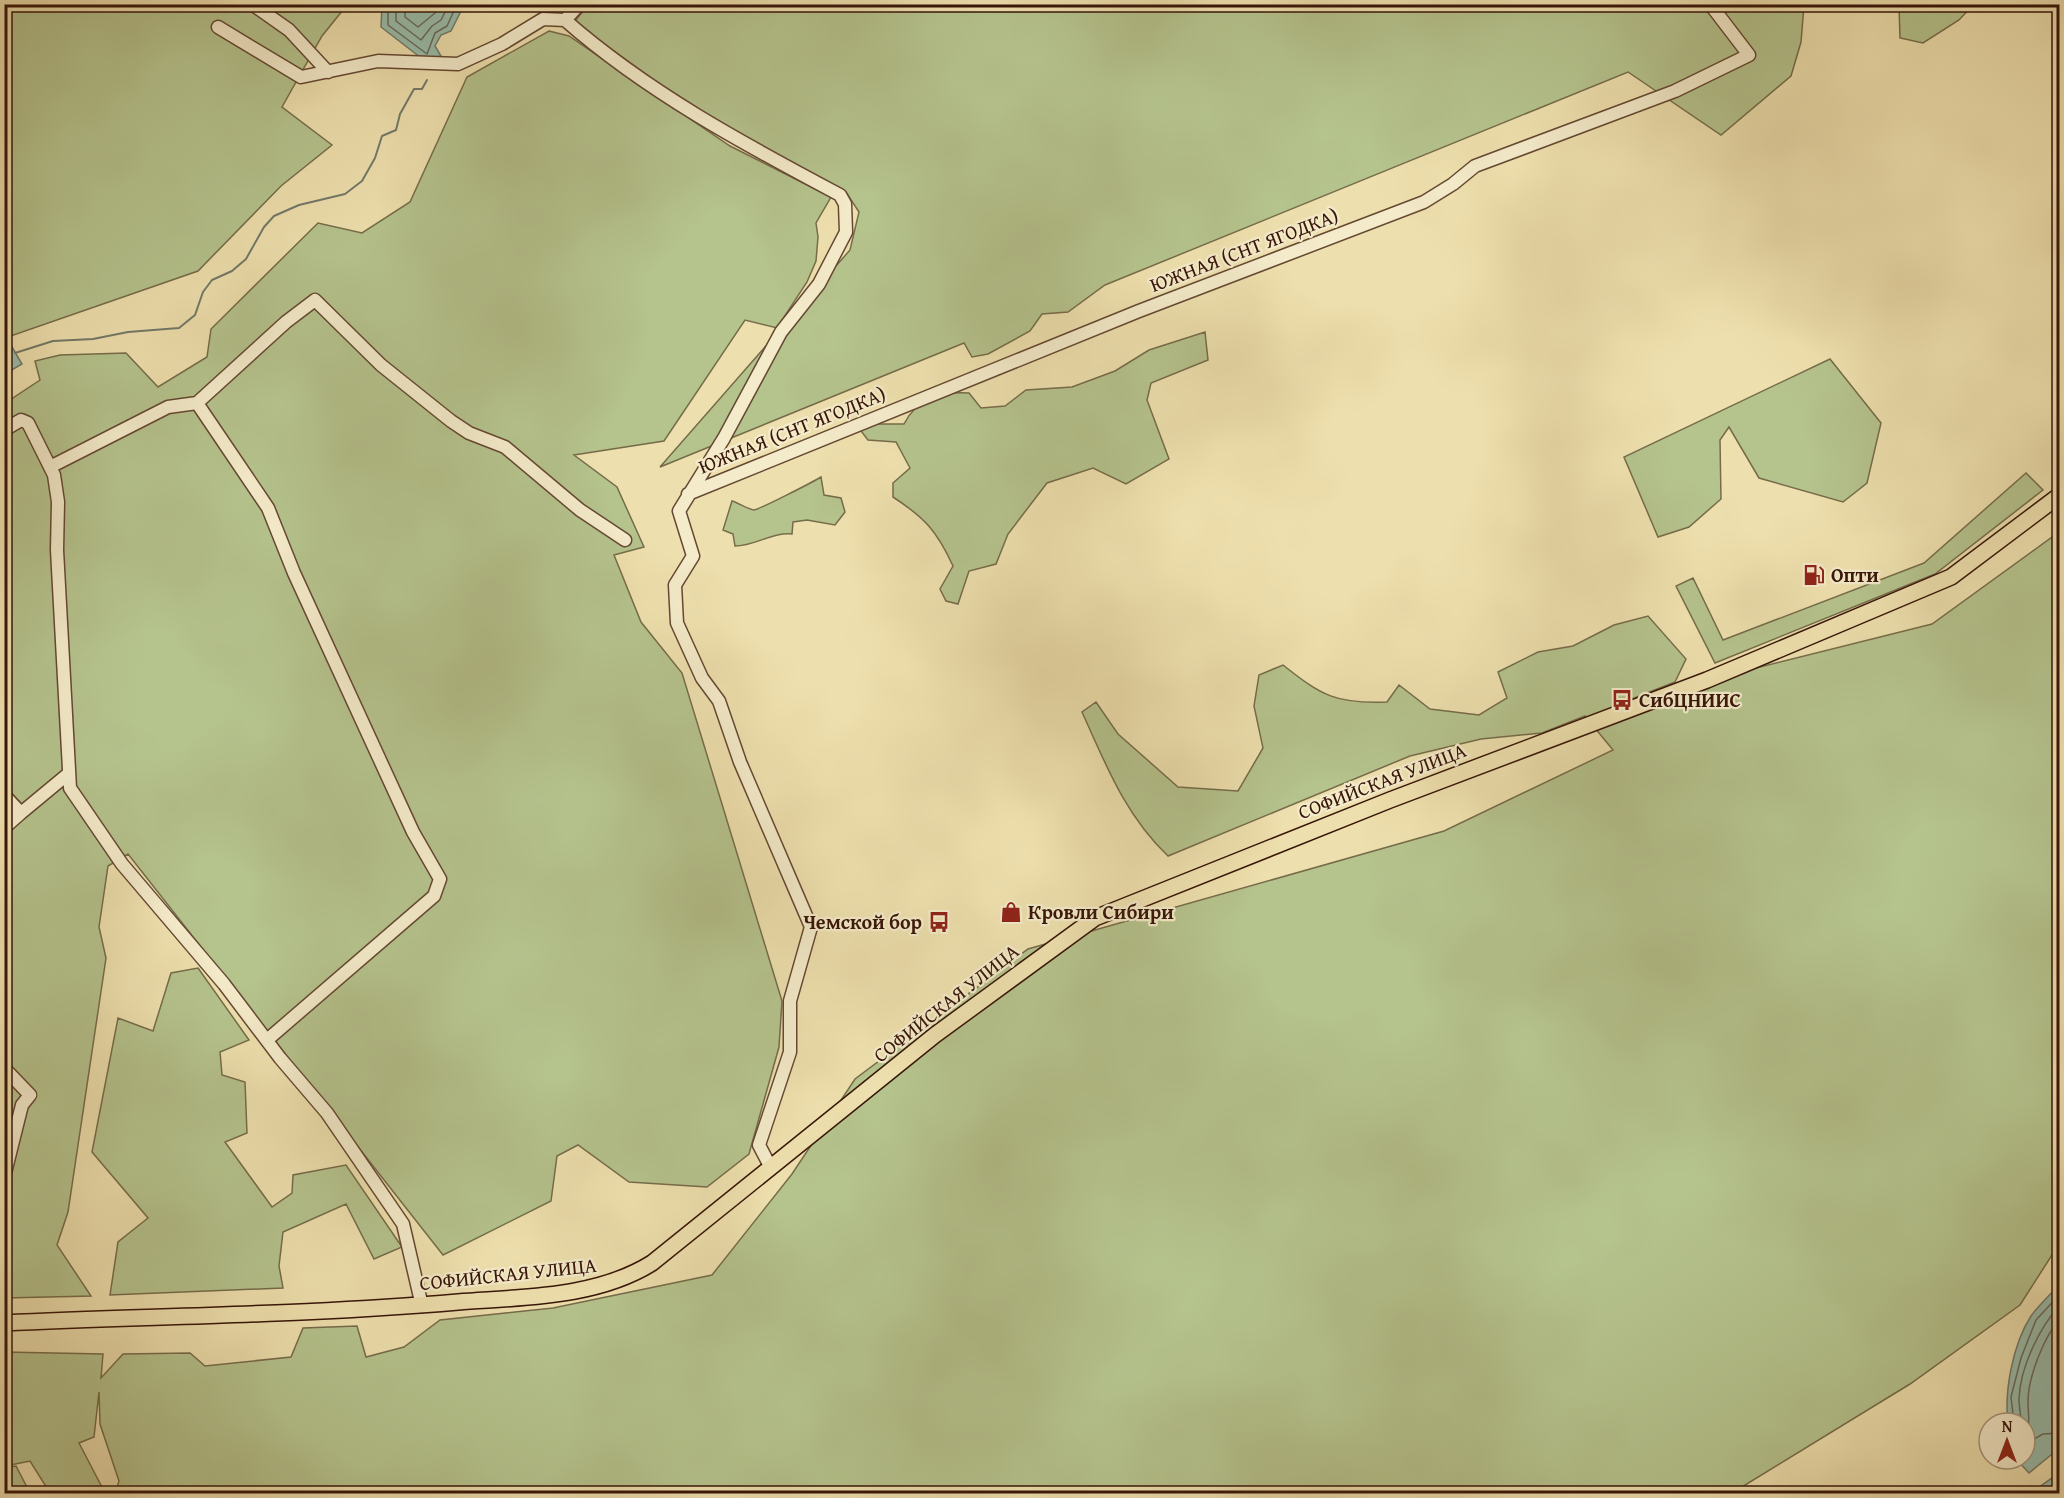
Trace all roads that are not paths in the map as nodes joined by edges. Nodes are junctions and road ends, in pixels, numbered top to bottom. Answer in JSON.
{"nodes":[{"id":1,"x":252,"y":4,"type":"edge"},
{"id":2,"x":580,"y":4,"type":"edge"},
{"id":3,"x":1710,"y":4,"type":"edge"},
{"id":4,"x":565,"y":20,"type":"junction"},
{"id":5,"x":218,"y":27,"type":"dead end"},
{"id":6,"x":328,"y":72,"type":"junction"},
{"id":7,"x":197,"y":403,"type":"junction"},
{"id":8,"x":4,"y":430,"type":"edge"},
{"id":9,"x":50,"y":467,"type":"junction"},
{"id":10,"x":687,"y":494,"type":"junction"},
{"id":11,"x":2060,"y":495,"type":"edge"},
{"id":12,"x":625,"y":540,"type":"dead end"},
{"id":13,"x":69,"y":774,"type":"junction"},
{"id":14,"x":4,"y":795,"type":"edge"},
{"id":15,"x":21,"y":813,"type":"junction"},
{"id":16,"x":4,"y":828,"type":"edge"},
{"id":17,"x":267,"y":1040,"type":"junction"},
{"id":18,"x":4,"y":1068,"type":"edge"},
{"id":19,"x":771,"y":1167,"type":"junction"},
{"id":20,"x":4,"y":1177,"type":"edge"},
{"id":21,"x":422,"y":1306,"type":"junction"},
{"id":22,"x":4,"y":1323,"type":"edge"}],
"edges":[{"from":1,"to":6,"type":"street"},
{"from":2,"to":4,"type":"street"},
{"from":3,"to":10,"type":"street","name":"ЮЖНАЯ (СНТ ЯГОДКА)"},
{"from":4,"to":6,"type":"street"},
{"from":4,"to":10,"type":"street"},
{"from":5,"to":6,"type":"street"},
{"from":7,"to":9,"type":"street"},
{"from":7,"to":12,"type":"street"},
{"from":7,"to":17,"type":"street"},
{"from":8,"to":9,"type":"street"},
{"from":9,"to":13,"type":"street"},
{"from":10,"to":19,"type":"street"},
{"from":11,"to":19,"type":"main road","name":"СОФИЙСКАЯ УЛИЦА"},
{"from":13,"to":15,"type":"street"},
{"from":13,"to":17,"type":"street"},
{"from":14,"to":15,"type":"street"},
{"from":15,"to":16,"type":"street"},
{"from":17,"to":21,"type":"street"},
{"from":18,"to":20,"type":"street"},
{"from":19,"to":21,"type":"main road","name":"СОФИЙСКАЯ УЛИЦА"},
{"from":21,"to":22,"type":"main road","name":"СОФИЙСКАЯ УЛИЦА"}]}
